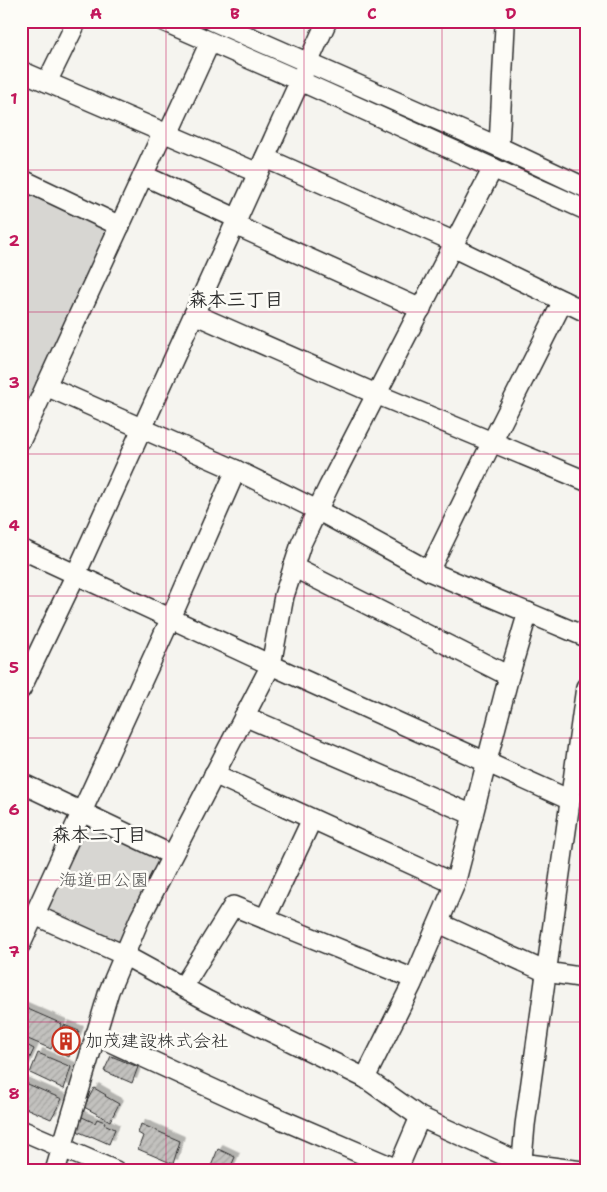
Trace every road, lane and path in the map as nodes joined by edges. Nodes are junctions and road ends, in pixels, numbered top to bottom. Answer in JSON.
{"nodes":[{"id":1,"x":77,"y":21,"type":"edge"},
{"id":2,"x":163,"y":21,"type":"edge"},
{"id":3,"x":213,"y":21,"type":"edge"},
{"id":4,"x":327,"y":21,"type":"edge"},
{"id":5,"x":504,"y":21,"type":"edge"},
{"id":6,"x":210,"y":42,"type":"junction"},
{"id":7,"x":308,"y":62,"type":"junction"},
{"id":8,"x":21,"y":71,"type":"edge"},
{"id":9,"x":300,"y":81,"type":"junction"},
{"id":10,"x":46,"y":82,"type":"junction"},
{"id":11,"x":165,"y":133,"type":"junction"},
{"id":12,"x":499,"y":147,"type":"junction"},
{"id":13,"x":262,"y":166,"type":"junction"},
{"id":14,"x":492,"y":168,"type":"junction"},
{"id":15,"x":143,"y":175,"type":"junction"},
{"id":16,"x":21,"y":179,"type":"edge"},
{"id":17,"x":586,"y":188,"type":"edge"},
{"id":18,"x":586,"y":210,"type":"edge"},
{"id":19,"x":236,"y":222,"type":"junction"},
{"id":20,"x":120,"y":226,"type":"junction"},
{"id":21,"x":454,"y":244,"type":"junction"},
{"id":22,"x":563,"y":301,"type":"junction"},
{"id":23,"x":420,"y":309,"type":"junction"},
{"id":24,"x":586,"y":312,"type":"edge"},
{"id":25,"x":194,"y":314,"type":"junction"},
{"id":26,"x":46,"y":386,"type":"junction"},
{"id":27,"x":376,"y":394,"type":"junction"},
{"id":28,"x":143,"y":428,"type":"junction"},
{"id":29,"x":21,"y":440,"type":"edge"},
{"id":30,"x":492,"y":442,"type":"junction"},
{"id":31,"x":236,"y":470,"type":"junction"},
{"id":32,"x":586,"y":481,"type":"edge"},
{"id":33,"x":317,"y":510,"type":"junction"},
{"id":34,"x":21,"y":549,"type":"edge"},
{"id":35,"x":293,"y":567,"type":"junction"},
{"id":36,"x":428,"y":571,"type":"junction"},
{"id":37,"x":76,"y":574,"type":"junction"},
{"id":38,"x":528,"y":612,"type":"junction"},
{"id":39,"x":172,"y":618,"type":"junction"},
{"id":40,"x":586,"y":637,"type":"edge"},
{"id":41,"x":271,"y":665,"type":"junction"},
{"id":42,"x":509,"y":676,"type":"junction"},
{"id":43,"x":586,"y":687,"type":"edge"},
{"id":44,"x":21,"y":689,"type":"edge"},
{"id":45,"x":244,"y":716,"type":"junction"},
{"id":46,"x":486,"y":763,"type":"junction"},
{"id":47,"x":214,"y":774,"type":"junction"},
{"id":48,"x":21,"y":783,"type":"edge"},
{"id":49,"x":570,"y":800,"type":"junction"},
{"id":50,"x":82,"y":811,"type":"junction"},
{"id":51,"x":473,"y":815,"type":"junction"},
{"id":52,"x":312,"y":819,"type":"junction"},
{"id":53,"x":172,"y":855,"type":"junction"},
{"id":54,"x":455,"y":884,"type":"junction"},
{"id":55,"x":35,"y":915,"type":"junction"},
{"id":56,"x":265,"y":918,"type":"junction"},
{"id":57,"x":439,"y":922,"type":"junction"},
{"id":58,"x":21,"y":944,"type":"edge"},
{"id":59,"x":124,"y":955,"type":"junction"},
{"id":60,"x":546,"y":972,"type":"junction"},
{"id":61,"x":586,"y":978,"type":"edge"},
{"id":62,"x":414,"y":979,"type":"junction"},
{"id":63,"x":183,"y":987,"type":"junction"},
{"id":64,"x":95,"y":1035,"type":"junction"},
{"id":65,"x":365,"y":1078,"type":"junction"},
{"id":66,"x":420,"y":1117,"type":"junction"},
{"id":67,"x":21,"y":1130,"type":"edge"},
{"id":68,"x":63,"y":1148,"type":"junction"},
{"id":69,"x":521,"y":1167,"type":"edge"},
{"id":70,"x":397,"y":1170,"type":"edge"},
{"id":71,"x":56,"y":1171,"type":"edge"},
{"id":72,"x":116,"y":1171,"type":"edge"},
{"id":73,"x":582,"y":1171,"type":"edge"}],
"edges":[{"from":1,"to":10,"type":"street"},
{"from":2,"to":6,"type":"street"},
{"from":3,"to":7,"type":"street"},
{"from":4,"to":7,"type":"street"},
{"from":5,"to":12,"type":"street"},
{"from":6,"to":9,"type":"street"},
{"from":6,"to":11,"type":"street"},
{"from":7,"to":9,"type":"street"},
{"from":7,"to":12,"type":"street"},
{"from":8,"to":10,"type":"street"},
{"from":9,"to":13,"type":"street"},
{"from":9,"to":14,"type":"street"},
{"from":10,"to":11,"type":"street"},
{"from":11,"to":13,"type":"street"},
{"from":11,"to":15,"type":"street"},
{"from":12,"to":17,"type":"street"},
{"from":13,"to":19,"type":"street"},
{"from":13,"to":21,"type":"street"},
{"from":14,"to":18,"type":"street"},
{"from":14,"to":21,"type":"street"},
{"from":15,"to":19,"type":"street"},
{"from":15,"to":20,"type":"street"},
{"from":16,"to":20,"type":"street"},
{"from":19,"to":23,"type":"street"},
{"from":19,"to":25,"type":"street"},
{"from":20,"to":26,"type":"street"},
{"from":21,"to":22,"type":"street"},
{"from":21,"to":23,"type":"street"},
{"from":22,"to":24,"type":"street"},
{"from":22,"to":30,"type":"street"},
{"from":23,"to":27,"type":"street"},
{"from":25,"to":27,"type":"street"},
{"from":25,"to":28,"type":"street"},
{"from":26,"to":28,"type":"street"},
{"from":26,"to":29,"type":"street"},
{"from":27,"to":30,"type":"street"},
{"from":27,"to":33,"type":"street"},
{"from":28,"to":31,"type":"street"},
{"from":28,"to":37,"type":"street"},
{"from":30,"to":32,"type":"street"},
{"from":30,"to":36,"type":"street"},
{"from":31,"to":33,"type":"street"},
{"from":31,"to":39,"type":"street"},
{"from":33,"to":35,"type":"street"},
{"from":33,"to":36,"type":"street"},
{"from":34,"to":37,"type":"street"},
{"from":35,"to":41,"type":"street"},
{"from":35,"to":42,"type":"street"},
{"from":36,"to":38,"type":"street"},
{"from":37,"to":39,"type":"street"},
{"from":37,"to":44,"type":"street"},
{"from":38,"to":40,"type":"street"},
{"from":38,"to":42,"type":"street"},
{"from":39,"to":41,"type":"street"},
{"from":39,"to":50,"type":"street"},
{"from":41,"to":45,"type":"street"},
{"from":41,"to":46,"type":"street"},
{"from":42,"to":46,"type":"street"},
{"from":43,"to":49,"type":"street"},
{"from":45,"to":47,"type":"street"},
{"from":45,"to":51,"type":"street"},
{"from":46,"to":49,"type":"street"},
{"from":46,"to":51,"type":"street"},
{"from":47,"to":52,"type":"street"},
{"from":47,"to":53,"type":"street"},
{"from":48,"to":50,"type":"street"},
{"from":49,"to":60,"type":"street"},
{"from":50,"to":53,"type":"street"},
{"from":50,"to":55,"type":"street"},
{"from":51,"to":54,"type":"street"},
{"from":52,"to":54,"type":"street"},
{"from":52,"to":56,"type":"street"},
{"from":53,"to":59,"type":"street"},
{"from":54,"to":57,"type":"street"},
{"from":55,"to":58,"type":"street"},
{"from":55,"to":59,"type":"street"},
{"from":56,"to":62,"type":"street"},
{"from":56,"to":63,"type":"street"},
{"from":57,"to":60,"type":"street"},
{"from":57,"to":62,"type":"street"},
{"from":59,"to":63,"type":"street"},
{"from":59,"to":64,"type":"street"},
{"from":60,"to":61,"type":"street"},
{"from":60,"to":69,"type":"street"},
{"from":62,"to":65,"type":"street"},
{"from":63,"to":65,"type":"street"},
{"from":64,"to":68,"type":"street"},
{"from":64,"to":70,"type":"street"},
{"from":65,"to":66,"type":"street"},
{"from":66,"to":69,"type":"street"},
{"from":66,"to":70,"type":"street"},
{"from":67,"to":68,"type":"street"},
{"from":68,"to":71,"type":"street"},
{"from":68,"to":72,"type":"street"},
{"from":69,"to":73,"type":"street"}]}
